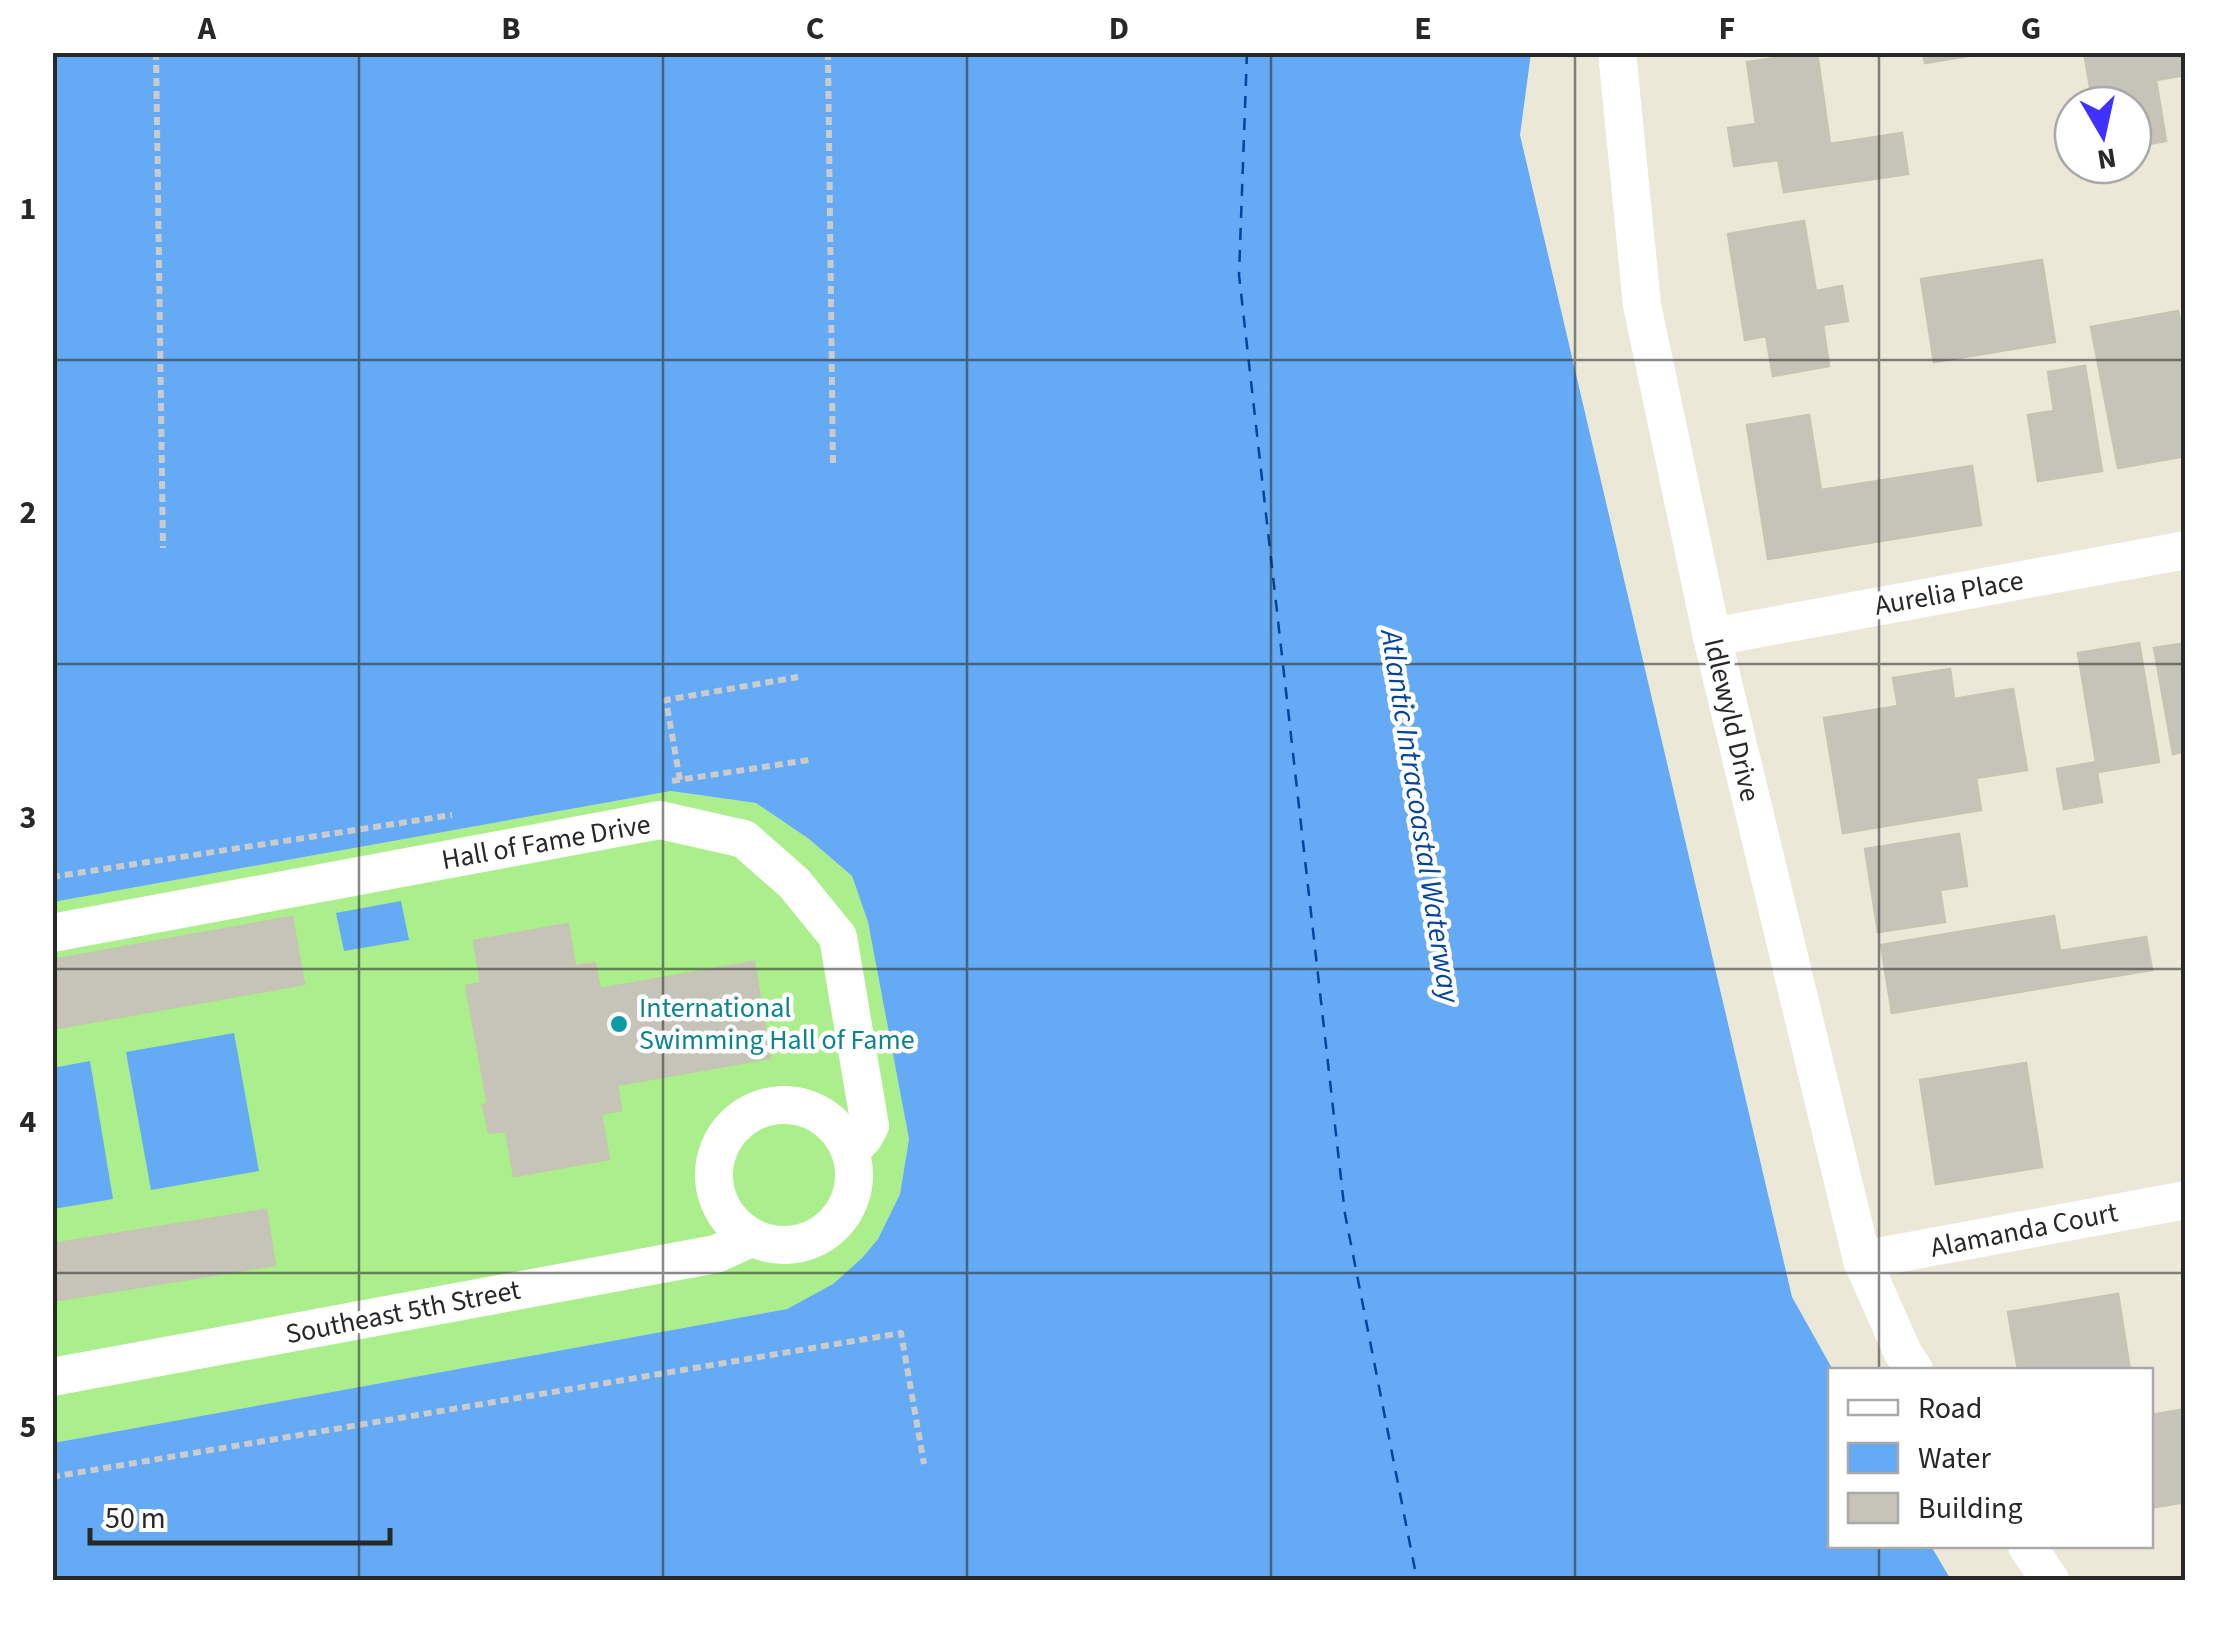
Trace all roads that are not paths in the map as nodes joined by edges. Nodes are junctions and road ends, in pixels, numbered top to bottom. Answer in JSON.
{"nodes":[{"id":1,"x":1617,"y":52,"type":"edge"},
{"id":2,"x":2186,"y":550,"type":"edge"},
{"id":3,"x":1712,"y":637,"type":"junction"},
{"id":4,"x":52,"y":933,"type":"edge"},
{"id":5,"x":850,"y":1151,"type":"junction"},
{"id":6,"x":2186,"y":1200,"type":"edge"},
{"id":7,"x":751,"y":1238,"type":"junction"},
{"id":8,"x":1862,"y":1260,"type":"junction"},
{"id":9,"x":1913,"y":1368,"type":"edge"},
{"id":10,"x":52,"y":1377,"type":"edge"},
{"id":11,"x":2028,"y":1548,"type":"edge"},
{"id":12,"x":2050,"y":1580,"type":"edge"}],
"edges":[{"from":1,"to":3,"type":"street","name":"Idlewyld Drive"},
{"from":2,"to":3,"type":"street","name":"Aurelia Place"},
{"from":3,"to":8,"type":"street","name":"Idlewyld Drive"},
{"from":4,"to":5,"type":"street","name":"Hall of Fame Drive"},
{"from":5,"to":7,"type":"street","name":"Southeast 5th Street"},
{"from":5,"to":7,"type":"street"},
{"from":6,"to":8,"type":"street","name":"Alamanda Court"},
{"from":7,"to":10,"type":"street","name":"Southeast 5th Street"},
{"from":8,"to":9,"type":"street","name":"Idlewyld Drive"},
{"from":11,"to":12,"type":"street"}]}
